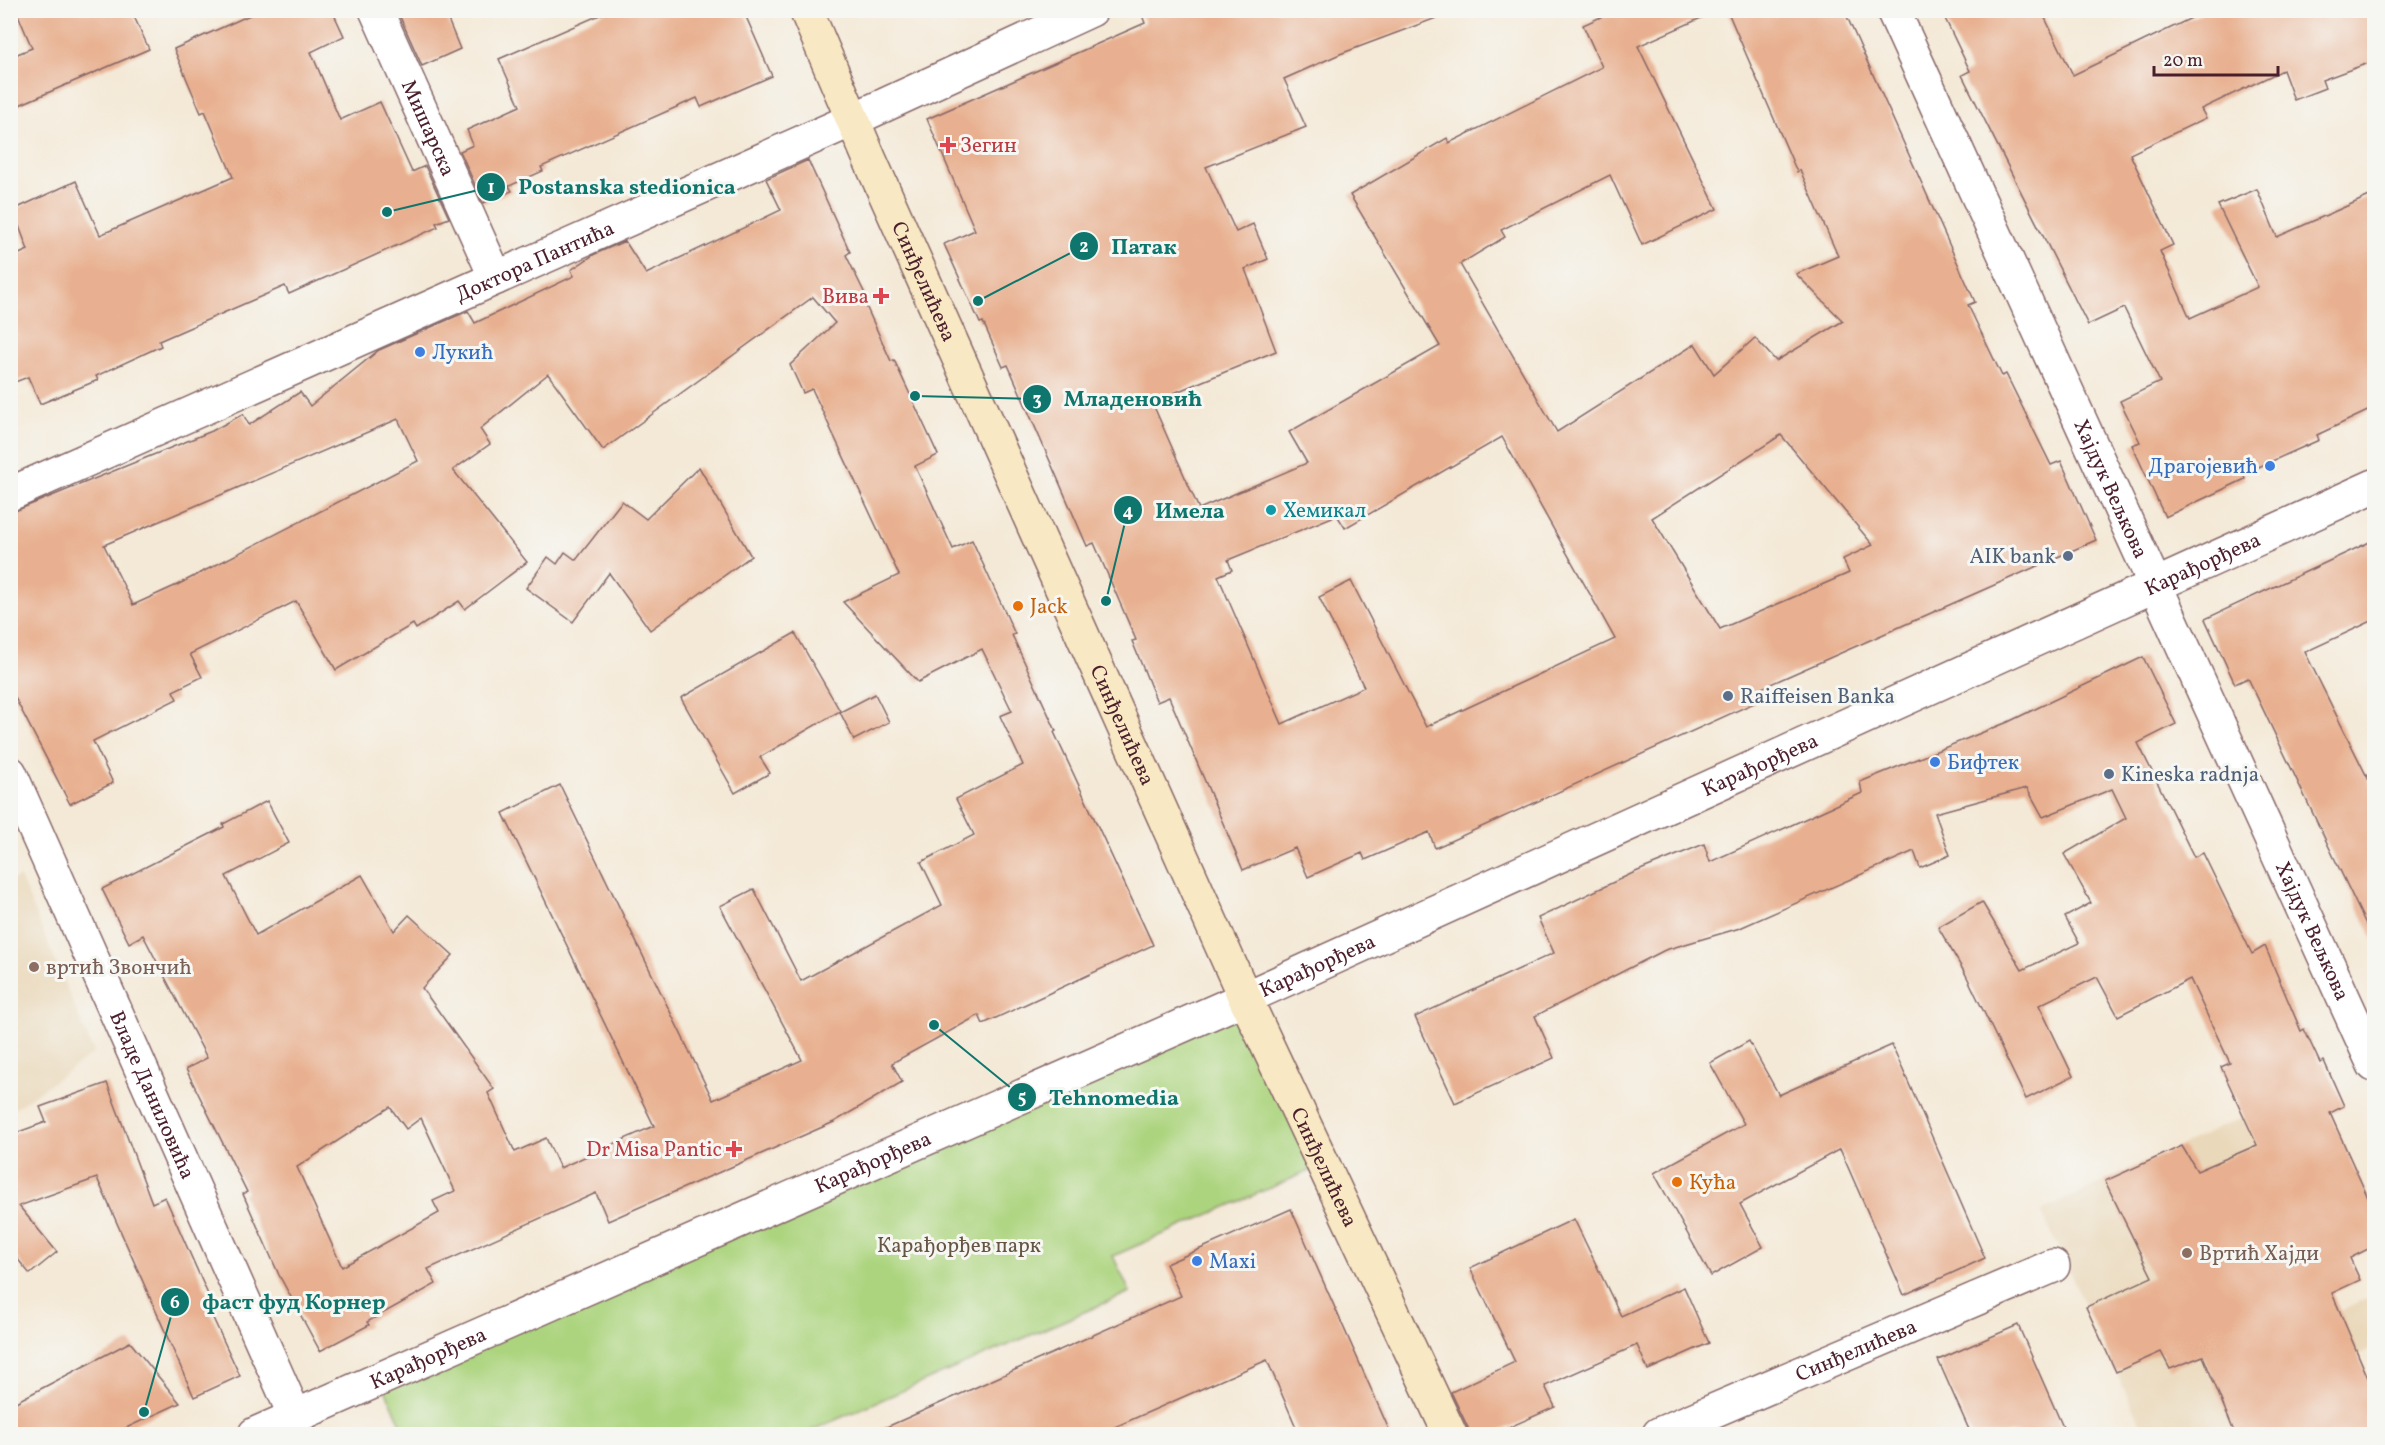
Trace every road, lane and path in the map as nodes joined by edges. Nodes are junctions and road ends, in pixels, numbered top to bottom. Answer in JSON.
{"nodes":[{"id":1,"x":376,"y":10,"type":"edge"},
{"id":2,"x":806,"y":10,"type":"edge"},
{"id":3,"x":1091,"y":10,"type":"edge"},
{"id":4,"x":1893,"y":10,"type":"edge"},
{"id":5,"x":852,"y":120,"type":"junction"},
{"id":6,"x":496,"y":278,"type":"junction"},
{"id":7,"x":2374,"y":486,"type":"edge"},
{"id":8,"x":10,"y":494,"type":"edge"},
{"id":9,"x":2154,"y":585,"type":"junction"},
{"id":10,"x":10,"y":773,"type":"edge"},
{"id":11,"x":1245,"y":998,"type":"junction"},
{"id":12,"x":2374,"y":1065,"type":"edge"},
{"id":13,"x":2053,"y":1266,"type":"dead end"},
{"id":14,"x":295,"y":1416,"type":"junction"},
{"id":15,"x":255,"y":1434,"type":"edge"},
{"id":16,"x":1450,"y":1434,"type":"edge"},
{"id":17,"x":1659,"y":1434,"type":"edge"}],
"edges":[{"from":1,"to":6,"type":"street","name":"Мишарска"},
{"from":2,"to":5,"type":"main road","name":"Синђелићева"},
{"from":3,"to":5,"type":"street","name":"Доктора Пантића"},
{"from":4,"to":9,"type":"street","name":"Хајдук Вељкова"},
{"from":5,"to":6,"type":"street","name":"Доктора Пантића"},
{"from":5,"to":11,"type":"main road","name":"Синђелићева"},
{"from":6,"to":8,"type":"street","name":"Доктора Пантића"},
{"from":7,"to":9,"type":"street","name":"Карађорђева"},
{"from":9,"to":11,"type":"street","name":"Карађорђева"},
{"from":9,"to":12,"type":"street","name":"Хајдук Вељкова"},
{"from":10,"to":14,"type":"street","name":"Владе Даниловића"},
{"from":11,"to":14,"type":"street","name":"Карађорђева"},
{"from":11,"to":16,"type":"main road","name":"Синђелићева"},
{"from":13,"to":17,"type":"street","name":"Синђелићева"},
{"from":14,"to":15,"type":"street","name":"Карађорђева"}]}
